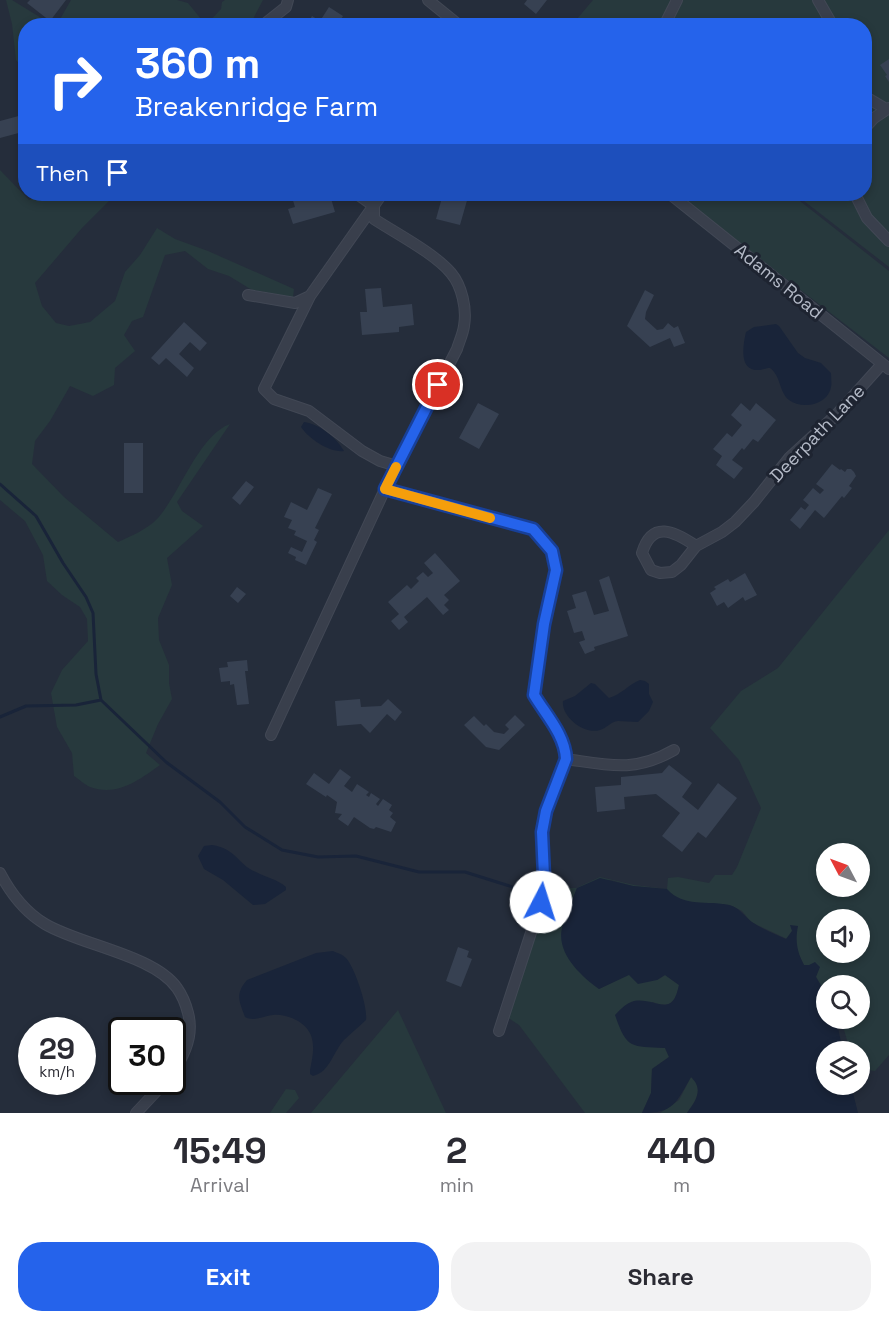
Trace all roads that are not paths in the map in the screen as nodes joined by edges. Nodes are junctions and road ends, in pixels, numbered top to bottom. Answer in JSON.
{"nodes":[{"id":1,"x":288,"y":0,"type":"edge"},
{"id":2,"x":428,"y":0,"type":"edge"},
{"id":3,"x":677,"y":0,"type":"edge"},
{"id":4,"x":818,"y":0,"type":"edge"},
{"id":5,"x":272,"y":18,"type":"edge"},
{"id":6,"x":450,"y":18,"type":"edge"},
{"id":7,"x":668,"y":18,"type":"edge"},
{"id":8,"x":828,"y":18,"type":"edge"},
{"id":9,"x":872,"y":101,"type":"edge"},
{"id":10,"x":887,"y":109,"type":"edge"},
{"id":11,"x":872,"y":120,"type":"edge"},
{"id":12,"x":367,"y":201,"type":"edge"},
{"id":13,"x":377,"y":201,"type":"edge"},
{"id":14,"x":679,"y":201,"type":"edge"},
{"id":15,"x":858,"y":201,"type":"edge"},
{"id":16,"x":374,"y":206,"type":"junction"},
{"id":17,"x":889,"y":241,"type":"edge"},
{"id":18,"x":248,"y":294,"type":"dead end"},
{"id":19,"x":310,"y":296,"type":"junction"},
{"id":20,"x":886,"y":367,"type":"edge"},
{"id":21,"x":397,"y":466,"type":"junction"},
{"id":22,"x":385,"y":489,"type":"junction"},
{"id":23,"x":696,"y":546,"type":"junction"},
{"id":24,"x":270,"y":735,"type":"dead end"},
{"id":25,"x":674,"y":750,"type":"dead end"},
{"id":26,"x":566,"y":759,"type":"junction"},
{"id":27,"x":0,"y":873,"type":"edge"},
{"id":28,"x":499,"y":1031,"type":"dead end"},
{"id":29,"x":186,"y":1051,"type":"edge"},
{"id":30,"x":153,"y":1095,"type":"edge"},
{"id":31,"x":136,"y":1113,"type":"edge"}],
"edges":[{"from":1,"to":5,"type":"street"},
{"from":2,"to":6,"type":"street"},
{"from":3,"to":7,"type":"street"},
{"from":4,"to":8,"type":"street"},
{"from":9,"to":10,"type":"street"},
{"from":10,"to":11,"type":"street"},
{"from":12,"to":16,"type":"street"},
{"from":13,"to":16,"type":"street"},
{"from":14,"to":20,"type":"street","name":"Adams Road"},
{"from":15,"to":17,"type":"street"},
{"from":16,"to":19,"type":"street"},
{"from":16,"to":21,"type":"street"},
{"from":18,"to":19,"type":"street"},
{"from":19,"to":21,"type":"street"},
{"from":20,"to":23,"type":"street","name":"Deerpath Lane"},
{"from":21,"to":22,"type":"street"},
{"from":22,"to":24,"type":"street"},
{"from":22,"to":26,"type":"street"},
{"from":23,"to":23,"type":"street","name":"Deerpath Lane"},
{"from":25,"to":26,"type":"street"},
{"from":26,"to":28,"type":"street"},
{"from":27,"to":29,"type":"street"},
{"from":30,"to":31,"type":"street"}]}
